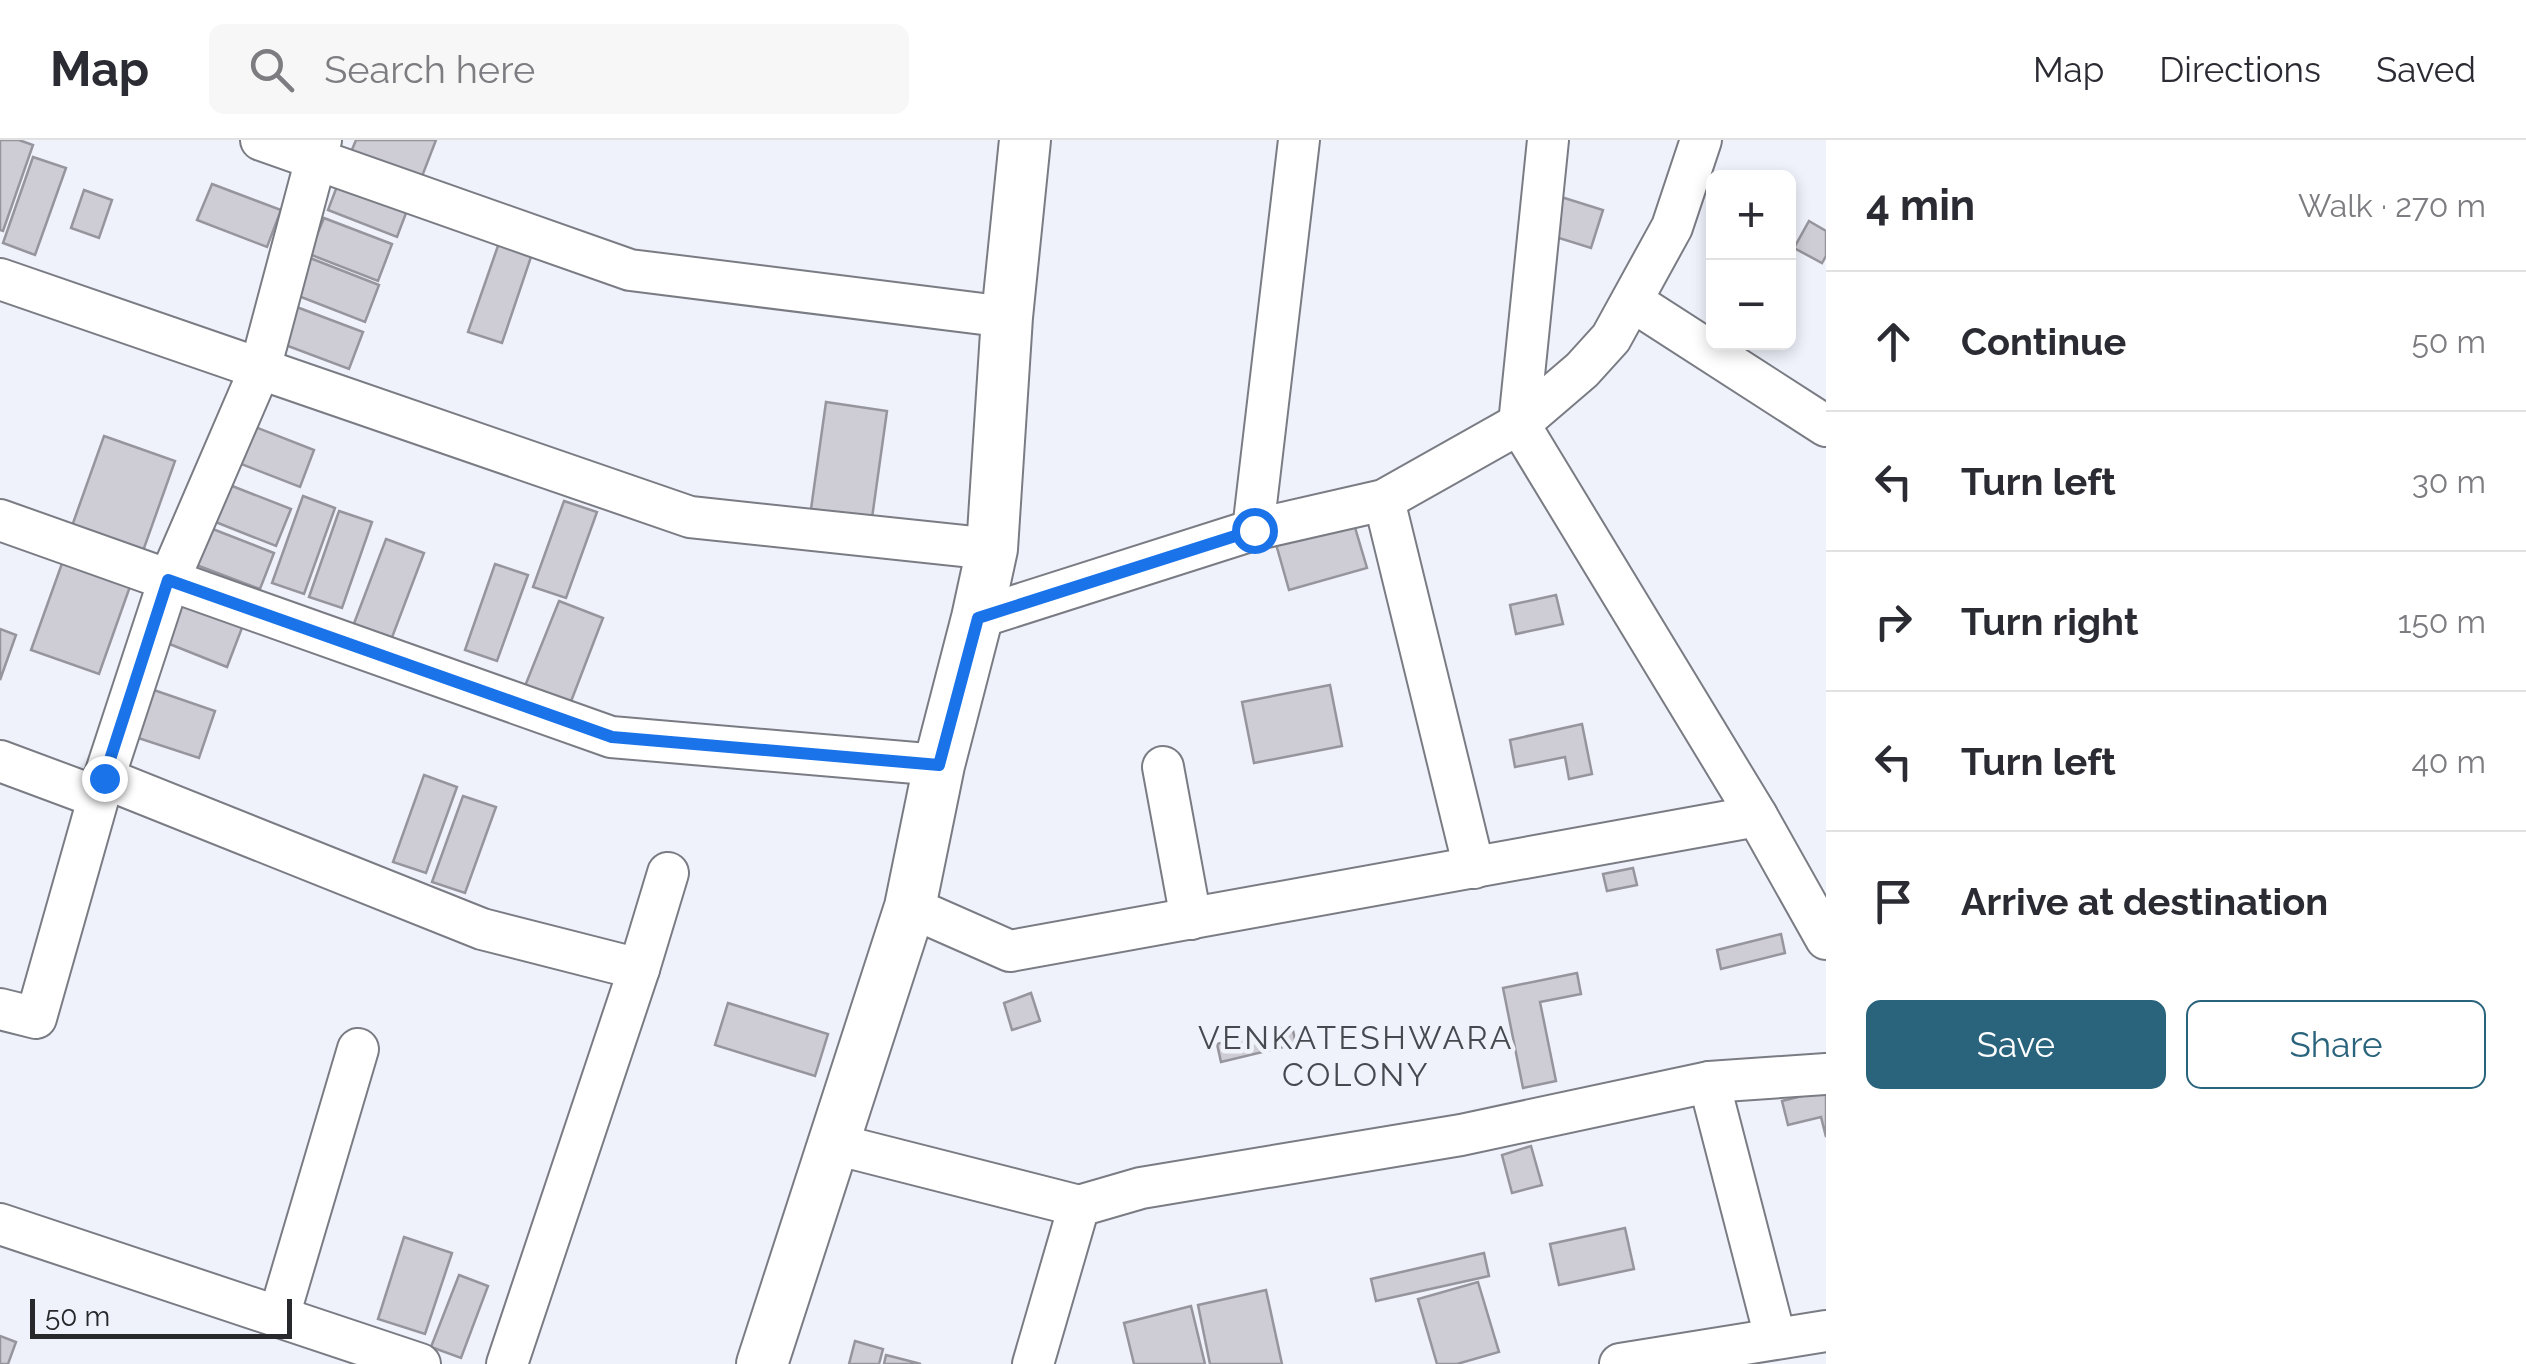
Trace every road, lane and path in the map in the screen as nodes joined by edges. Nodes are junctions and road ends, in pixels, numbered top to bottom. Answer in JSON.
{"nodes":[{"id":1,"x":261,"y":140,"type":"edge"},
{"id":2,"x":1024,"y":140,"type":"edge"},
{"id":3,"x":1299,"y":140,"type":"edge"},
{"id":4,"x":1548,"y":140,"type":"edge"},
{"id":5,"x":1702,"y":140,"type":"edge"},
{"id":6,"x":318,"y":149,"type":"edge"},
{"id":7,"x":0,"y":279,"type":"edge"},
{"id":8,"x":1632,"y":301,"type":"junction"},
{"id":9,"x":1008,"y":316,"type":"junction"},
{"id":10,"x":260,"y":369,"type":"junction"},
{"id":11,"x":1520,"y":424,"type":"junction"},
{"id":12,"x":1826,"y":426,"type":"edge"},
{"id":13,"x":1384,"y":500,"type":"junction"},
{"id":14,"x":0,"y":520,"type":"edge"},
{"id":15,"x":1254,"y":530,"type":"junction"},
{"id":16,"x":992,"y":549,"type":"junction"},
{"id":17,"x":168,"y":580,"type":"junction"},
{"id":18,"x":978,"y":618,"type":"junction"},
{"id":19,"x":0,"y":761,"type":"edge"},
{"id":20,"x":939,"y":765,"type":"junction"},
{"id":21,"x":1163,"y":767,"type":"dead end"},
{"id":22,"x":101,"y":788,"type":"junction"},
{"id":23,"x":1757,"y":816,"type":"junction"},
{"id":24,"x":1474,"y":868,"type":"junction"},
{"id":25,"x":668,"y":873,"type":"dead end"},
{"id":26,"x":910,"y":907,"type":"junction"},
{"id":27,"x":1190,"y":918,"type":"junction"},
{"id":28,"x":1826,"y":939,"type":"edge"},
{"id":29,"x":640,"y":969,"type":"junction"},
{"id":30,"x":0,"y":1009,"type":"edge"},
{"id":31,"x":358,"y":1049,"type":"dead end"},
{"id":32,"x":1826,"y":1074,"type":"edge"},
{"id":33,"x":1709,"y":1082,"type":"junction"},
{"id":34,"x":835,"y":1144,"type":"junction"},
{"id":35,"x":1080,"y":1206,"type":"junction"},
{"id":36,"x":0,"y":1224,"type":"edge"},
{"id":37,"x":280,"y":1316,"type":"junction"},
{"id":38,"x":1826,"y":1331,"type":"edge"},
{"id":39,"x":1775,"y":1337,"type":"junction"},
{"id":40,"x":420,"y":1364,"type":"edge"},
{"id":41,"x":507,"y":1364,"type":"edge"},
{"id":42,"x":762,"y":1364,"type":"edge"},
{"id":43,"x":1033,"y":1364,"type":"edge"},
{"id":44,"x":1620,"y":1364,"type":"edge"}],
"edges":[{"from":1,"to":6,"type":"street"},
{"from":2,"to":9,"type":"street"},
{"from":3,"to":15,"type":"street"},
{"from":4,"to":11,"type":"street"},
{"from":5,"to":8,"type":"street"},
{"from":6,"to":9,"type":"street"},
{"from":6,"to":10,"type":"street"},
{"from":7,"to":10,"type":"street"},
{"from":8,"to":11,"type":"street"},
{"from":8,"to":12,"type":"street"},
{"from":9,"to":16,"type":"street"},
{"from":10,"to":16,"type":"street"},
{"from":10,"to":17,"type":"street"},
{"from":11,"to":13,"type":"street"},
{"from":11,"to":23,"type":"street"},
{"from":13,"to":15,"type":"street"},
{"from":13,"to":24,"type":"street"},
{"from":14,"to":17,"type":"street"},
{"from":15,"to":18,"type":"street"},
{"from":16,"to":18,"type":"street"},
{"from":17,"to":20,"type":"street"},
{"from":17,"to":22,"type":"street"},
{"from":18,"to":20,"type":"street"},
{"from":19,"to":22,"type":"street"},
{"from":20,"to":26,"type":"street"},
{"from":21,"to":27,"type":"street"},
{"from":22,"to":29,"type":"street"},
{"from":22,"to":30,"type":"street"},
{"from":23,"to":24,"type":"street"},
{"from":23,"to":28,"type":"street"},
{"from":24,"to":27,"type":"street"},
{"from":25,"to":29,"type":"street"},
{"from":26,"to":27,"type":"street"},
{"from":26,"to":34,"type":"street"},
{"from":29,"to":41,"type":"street"},
{"from":31,"to":37,"type":"street"},
{"from":32,"to":33,"type":"street"},
{"from":33,"to":35,"type":"street"},
{"from":33,"to":39,"type":"street"},
{"from":34,"to":35,"type":"street"},
{"from":34,"to":42,"type":"street"},
{"from":35,"to":43,"type":"street"},
{"from":36,"to":37,"type":"street"},
{"from":37,"to":40,"type":"street"},
{"from":38,"to":39,"type":"street"},
{"from":39,"to":44,"type":"street"}]}
